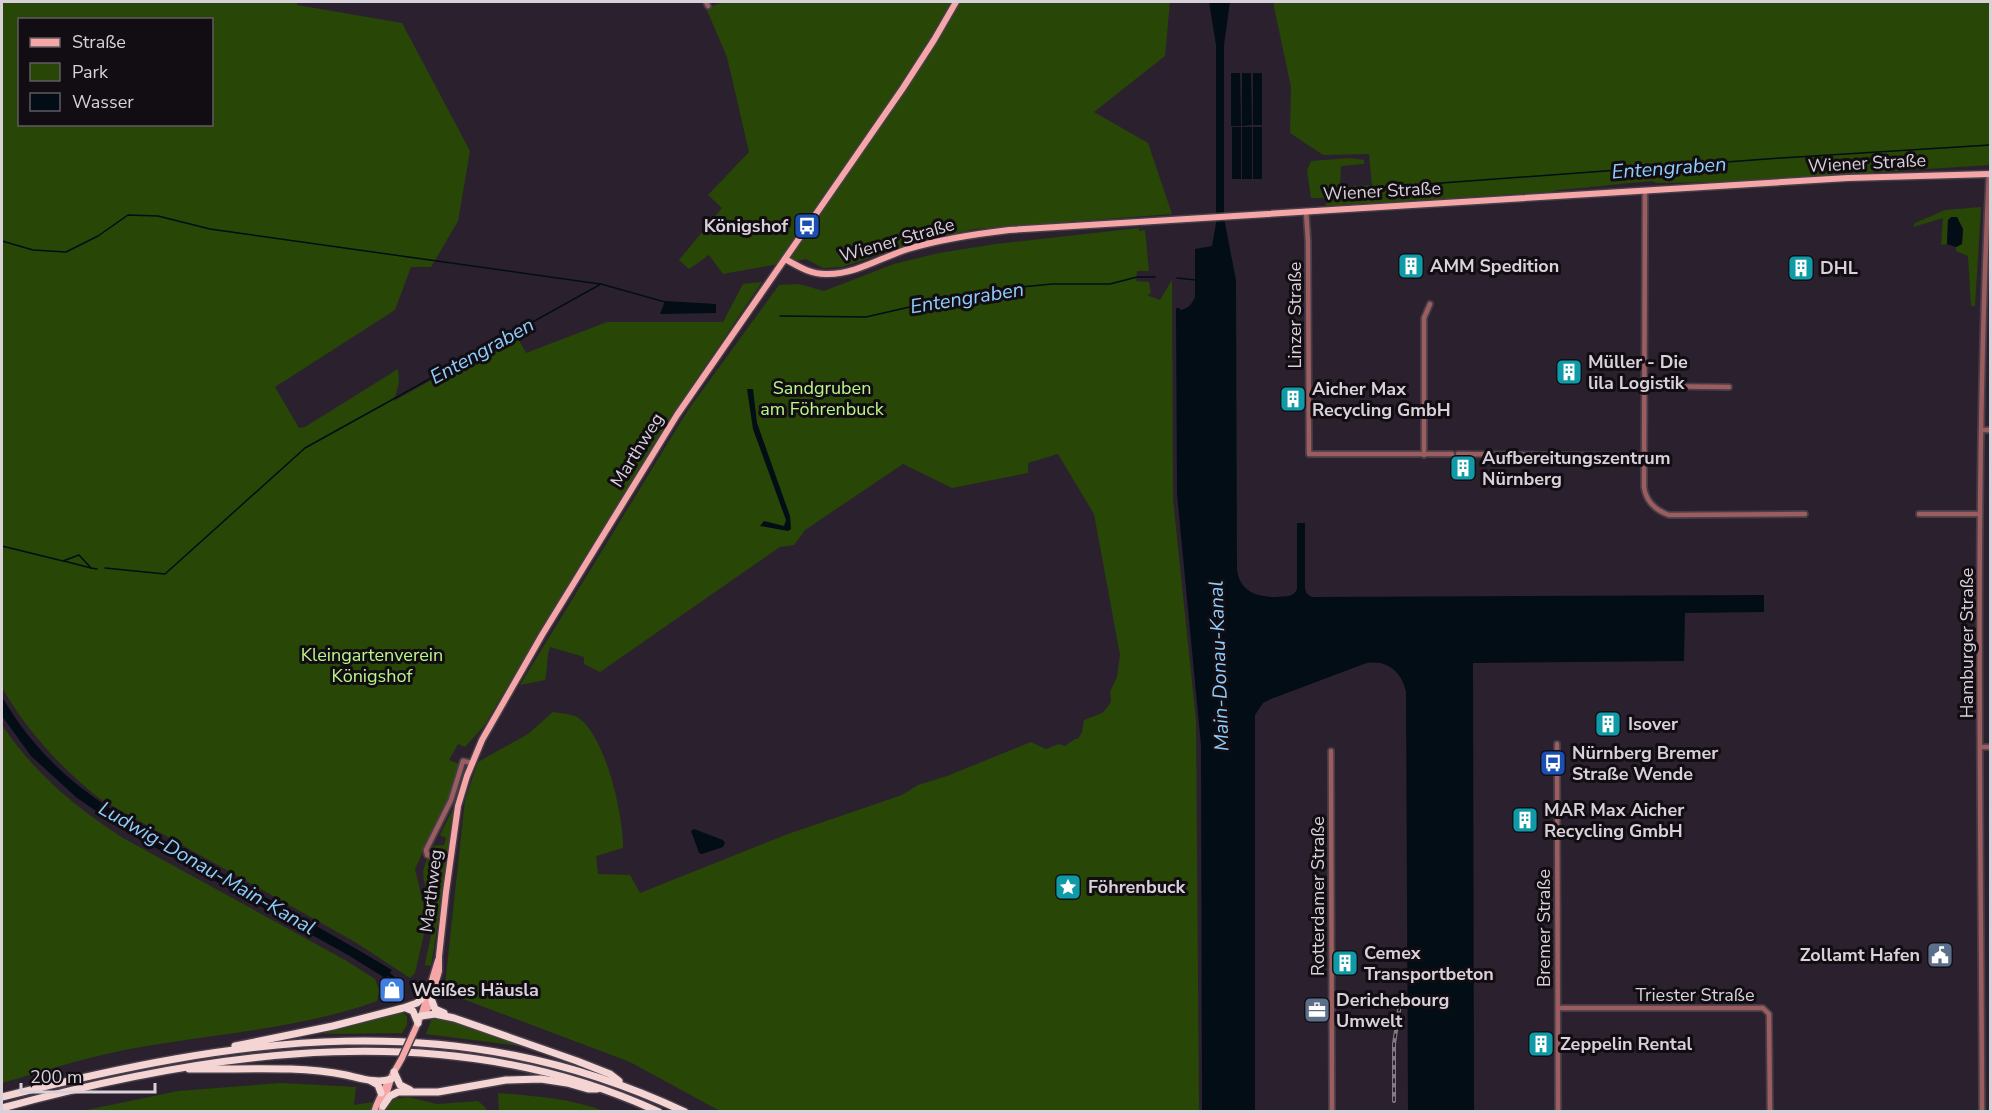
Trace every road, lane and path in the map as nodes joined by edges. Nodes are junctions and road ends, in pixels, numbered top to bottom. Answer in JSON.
{"nodes":[{"id":1,"x":956,"y":2,"type":"edge"},
{"id":2,"x":1990,"y":174,"type":"edge"},
{"id":3,"x":1645,"y":190,"type":"junction"},
{"id":4,"x":1306,"y":211,"type":"junction"},
{"id":5,"x":785,"y":259,"type":"junction"},
{"id":6,"x":1430,"y":304,"type":"dead end"},
{"id":7,"x":1644,"y":386,"type":"junction"},
{"id":8,"x":1729,"y":387,"type":"dead end"},
{"id":9,"x":1981,"y":430,"type":"junction"},
{"id":10,"x":1990,"y":430,"type":"edge"},
{"id":11,"x":1424,"y":455,"type":"junction"},
{"id":12,"x":1644,"y":456,"type":"junction"},
{"id":13,"x":1805,"y":514,"type":"dead end"},
{"id":14,"x":1918,"y":514,"type":"dead end"},
{"id":15,"x":1980,"y":514,"type":"junction"},
{"id":16,"x":1557,"y":744,"type":"dead end"},
{"id":17,"x":1981,"y":747,"type":"junction"},
{"id":18,"x":1990,"y":747,"type":"edge"},
{"id":19,"x":1331,"y":751,"type":"dead end"},
{"id":20,"x":472,"y":763,"type":"junction"},
{"id":21,"x":450,"y":858,"type":"junction"},
{"id":22,"x":430,"y":991,"type":"junction"},
{"id":23,"x":432,"y":1000,"type":"junction"},
{"id":24,"x":403,"y":1008,"type":"junction"},
{"id":25,"x":1558,"y":1008,"type":"junction"},
{"id":26,"x":454,"y":1018,"type":"junction"},
{"id":27,"x":420,"y":1019,"type":"junction"},
{"id":28,"x":218,"y":1051,"type":"junction"},
{"id":29,"x":172,"y":1069,"type":"junction"},
{"id":30,"x":393,"y":1076,"type":"junction"},
{"id":31,"x":366,"y":1079,"type":"junction"},
{"id":32,"x":626,"y":1086,"type":"junction"},
{"id":33,"x":605,"y":1090,"type":"junction"},
{"id":34,"x":413,"y":1091,"type":"junction"},
{"id":35,"x":381,"y":1093,"type":"junction"},
{"id":36,"x":2,"y":1097,"type":"edge"},
{"id":37,"x":2,"y":1108,"type":"edge"},
{"id":38,"x":382,"y":1109,"type":"edge"},
{"id":39,"x":374,"y":1112,"type":"edge"},
{"id":40,"x":659,"y":1112,"type":"edge"},
{"id":41,"x":685,"y":1112,"type":"edge"},
{"id":42,"x":1332,"y":1112,"type":"edge"},
{"id":43,"x":1558,"y":1112,"type":"edge"},
{"id":44,"x":1770,"y":1112,"type":"edge"},
{"id":45,"x":1982,"y":1112,"type":"edge"}],
"edges":[{"from":1,"to":5,"type":"main road","name":"Marthweg"},
{"from":2,"to":3,"type":"main road","name":"Wiener Straße"},
{"from":2,"to":9,"type":"street","name":"Hamburger Straße"},
{"from":3,"to":4,"type":"main road","name":"Wiener Straße"},
{"from":3,"to":7,"type":"street"},
{"from":4,"to":5,"type":"main road","name":"Wiener Straße"},
{"from":4,"to":11,"type":"street","name":"Linzer Straße"},
{"from":5,"to":20,"type":"main road","name":"Marthweg"},
{"from":6,"to":11,"type":"street"},
{"from":7,"to":8,"type":"street"},
{"from":7,"to":12,"type":"street"},
{"from":9,"to":10,"type":"street"},
{"from":9,"to":15,"type":"street","name":"Hamburger Straße"},
{"from":11,"to":12,"type":"street"},
{"from":12,"to":13,"type":"street"},
{"from":14,"to":15,"type":"street"},
{"from":15,"to":17,"type":"street","name":"Hamburger Straße"},
{"from":16,"to":25,"type":"street","name":"Bremer Straße"},
{"from":17,"to":18,"type":"street"},
{"from":17,"to":45,"type":"street","name":"Hamburger Straße"},
{"from":19,"to":42,"type":"street","name":"Rotterdamer Straße"},
{"from":20,"to":21,"type":"main road","name":"Marthweg"},
{"from":20,"to":21,"type":"street"},
{"from":21,"to":22,"type":"main road","name":"Marthweg"},
{"from":22,"to":23,"type":"main road","name":"Marthweg"},
{"from":22,"to":24,"type":"highway"},
{"from":22,"to":27,"type":"main road","name":"Marthweg"},
{"from":23,"to":26,"type":"highway"},
{"from":23,"to":27,"type":"main road","name":"Marthweg"},
{"from":24,"to":27,"type":"highway"},
{"from":24,"to":28,"type":"highway"},
{"from":25,"to":43,"type":"street","name":"Bremer Straße"},
{"from":25,"to":44,"type":"street","name":"Triester Straße"},
{"from":26,"to":27,"type":"highway"},
{"from":26,"to":32,"type":"highway"},
{"from":27,"to":30,"type":"main road","name":"Marthweg","bridge":true},
{"from":28,"to":32,"type":"highway"},
{"from":28,"to":36,"type":"highway"},
{"from":29,"to":31,"type":"highway"},
{"from":29,"to":33,"type":"highway"},
{"from":29,"to":37,"type":"highway"},
{"from":30,"to":31,"type":"highway"},
{"from":30,"to":34,"type":"highway"},
{"from":30,"to":35,"type":"main road"},
{"from":30,"to":38,"type":"main road"},
{"from":31,"to":35,"type":"highway"},
{"from":32,"to":41,"type":"highway"},
{"from":33,"to":34,"type":"highway"},
{"from":33,"to":40,"type":"highway"},
{"from":34,"to":38,"type":"highway"},
{"from":35,"to":39,"type":"main road"}]}
